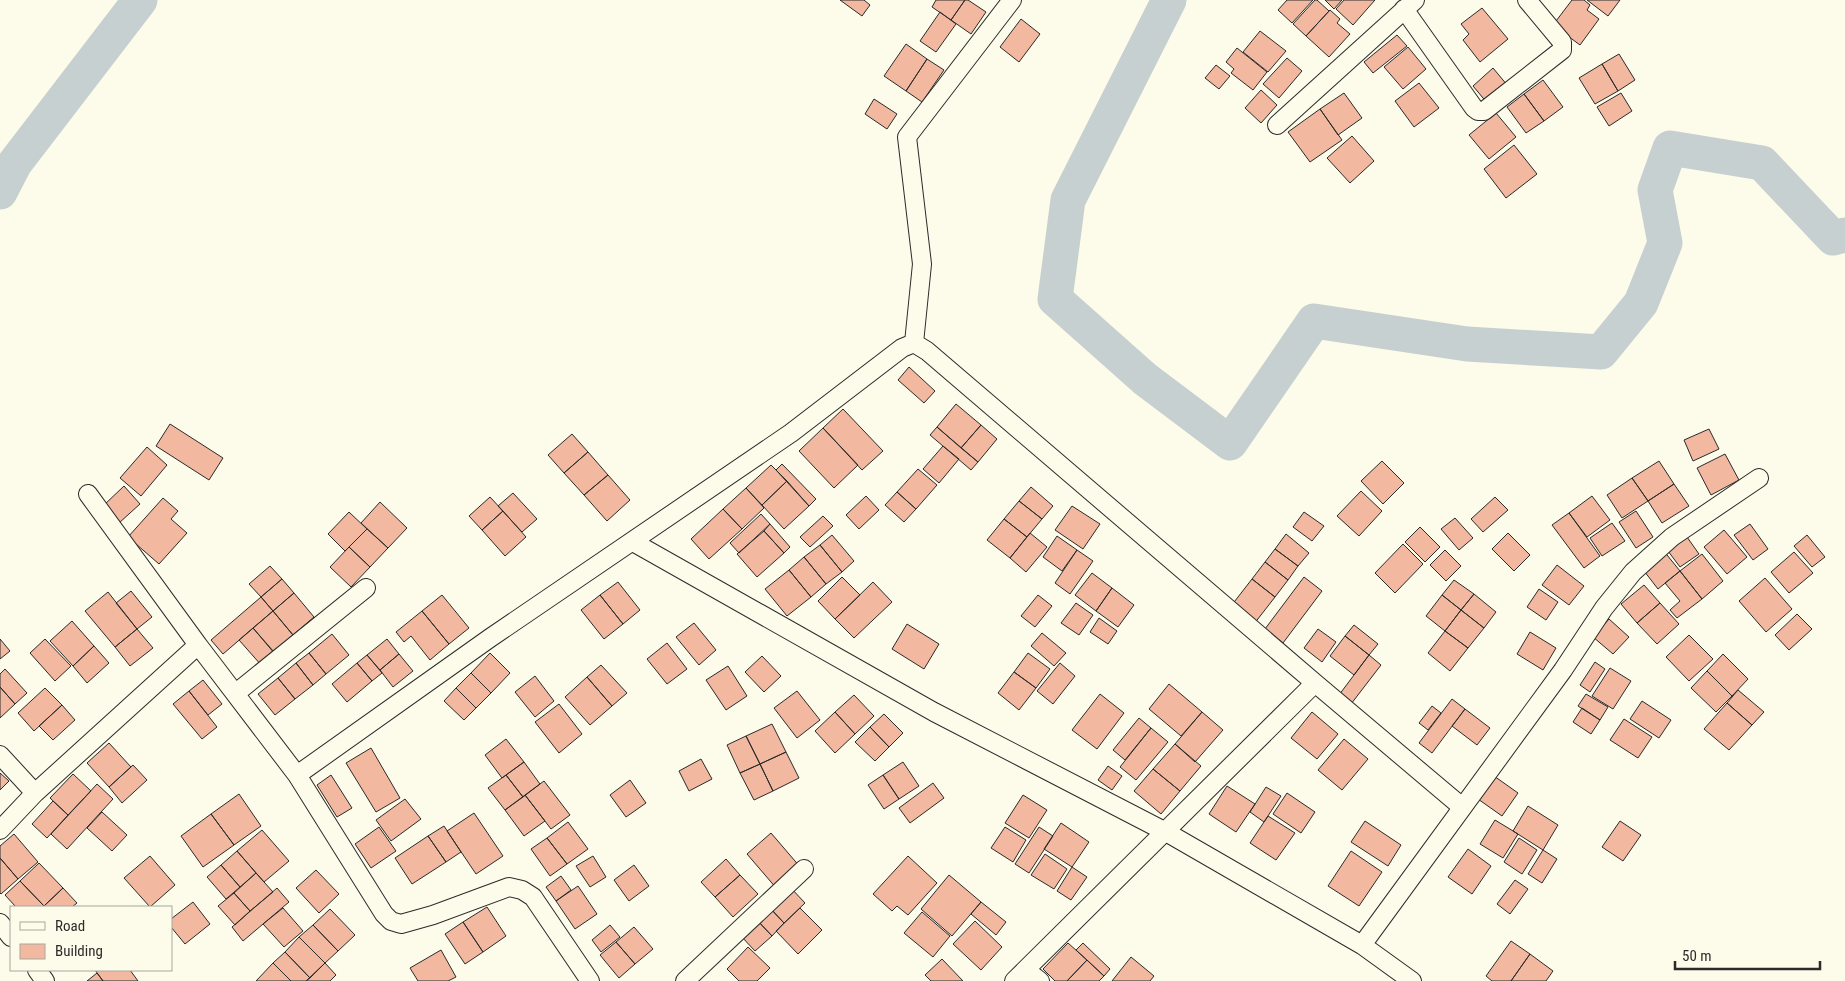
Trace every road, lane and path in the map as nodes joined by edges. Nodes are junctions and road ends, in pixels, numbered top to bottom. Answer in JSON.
{"nodes":[{"id":1,"x":1012,"y":0,"type":"edge"},
{"id":2,"x":1528,"y":0,"type":"edge"},
{"id":3,"x":1410,"y":5,"type":"edge"},
{"id":4,"x":1276,"y":125,"type":"dead end"},
{"id":5,"x":914,"y":343,"type":"junction"},
{"id":6,"x":1760,"y":478,"type":"dead end"},
{"id":7,"x":88,"y":494,"type":"dead end"},
{"id":8,"x":633,"y":542,"type":"junction"},
{"id":9,"x":366,"y":588,"type":"dead end"},
{"id":10,"x":198,"y":646,"type":"junction"},
{"id":11,"x":1315,"y":684,"type":"junction"},
{"id":12,"x":236,"y":693,"type":"junction"},
{"id":13,"x":0,"y":755,"type":"edge"},
{"id":14,"x":297,"y":775,"type":"junction"},
{"id":15,"x":35,"y":793,"type":"junction"},
{"id":16,"x":1462,"y":807,"type":"junction"},
{"id":17,"x":0,"y":830,"type":"edge"},
{"id":18,"x":1166,"y":832,"type":"junction"},
{"id":19,"x":804,"y":869,"type":"dead end"},
{"id":20,"x":0,"y":922,"type":"edge"},
{"id":21,"x":10,"y":936,"type":"edge"},
{"id":22,"x":1362,"y":945,"type":"junction"},
{"id":23,"x":1026,"y":977,"type":"edge"},
{"id":24,"x":590,"y":981,"type":"edge"},
{"id":25,"x":685,"y":981,"type":"edge"},
{"id":26,"x":1412,"y":981,"type":"edge"}],
"edges":[{"from":1,"to":5,"type":"street"},
{"from":2,"to":3,"type":"street"},
{"from":3,"to":4,"type":"street"},
{"from":5,"to":8,"type":"street"},
{"from":5,"to":11,"type":"street"},
{"from":6,"to":16,"type":"street"},
{"from":7,"to":10,"type":"street"},
{"from":8,"to":14,"type":"street"},
{"from":8,"to":18,"type":"street"},
{"from":9,"to":12,"type":"street"},
{"from":10,"to":12,"type":"street"},
{"from":10,"to":15,"type":"street"},
{"from":11,"to":16,"type":"street"},
{"from":11,"to":18,"type":"street"},
{"from":12,"to":14,"type":"street"},
{"from":13,"to":15,"type":"street"},
{"from":14,"to":24,"type":"street"},
{"from":15,"to":17,"type":"street"},
{"from":16,"to":22,"type":"street"},
{"from":18,"to":22,"type":"street"},
{"from":18,"to":23,"type":"street"},
{"from":19,"to":25,"type":"street"},
{"from":20,"to":21,"type":"street"},
{"from":22,"to":26,"type":"street"}]}
